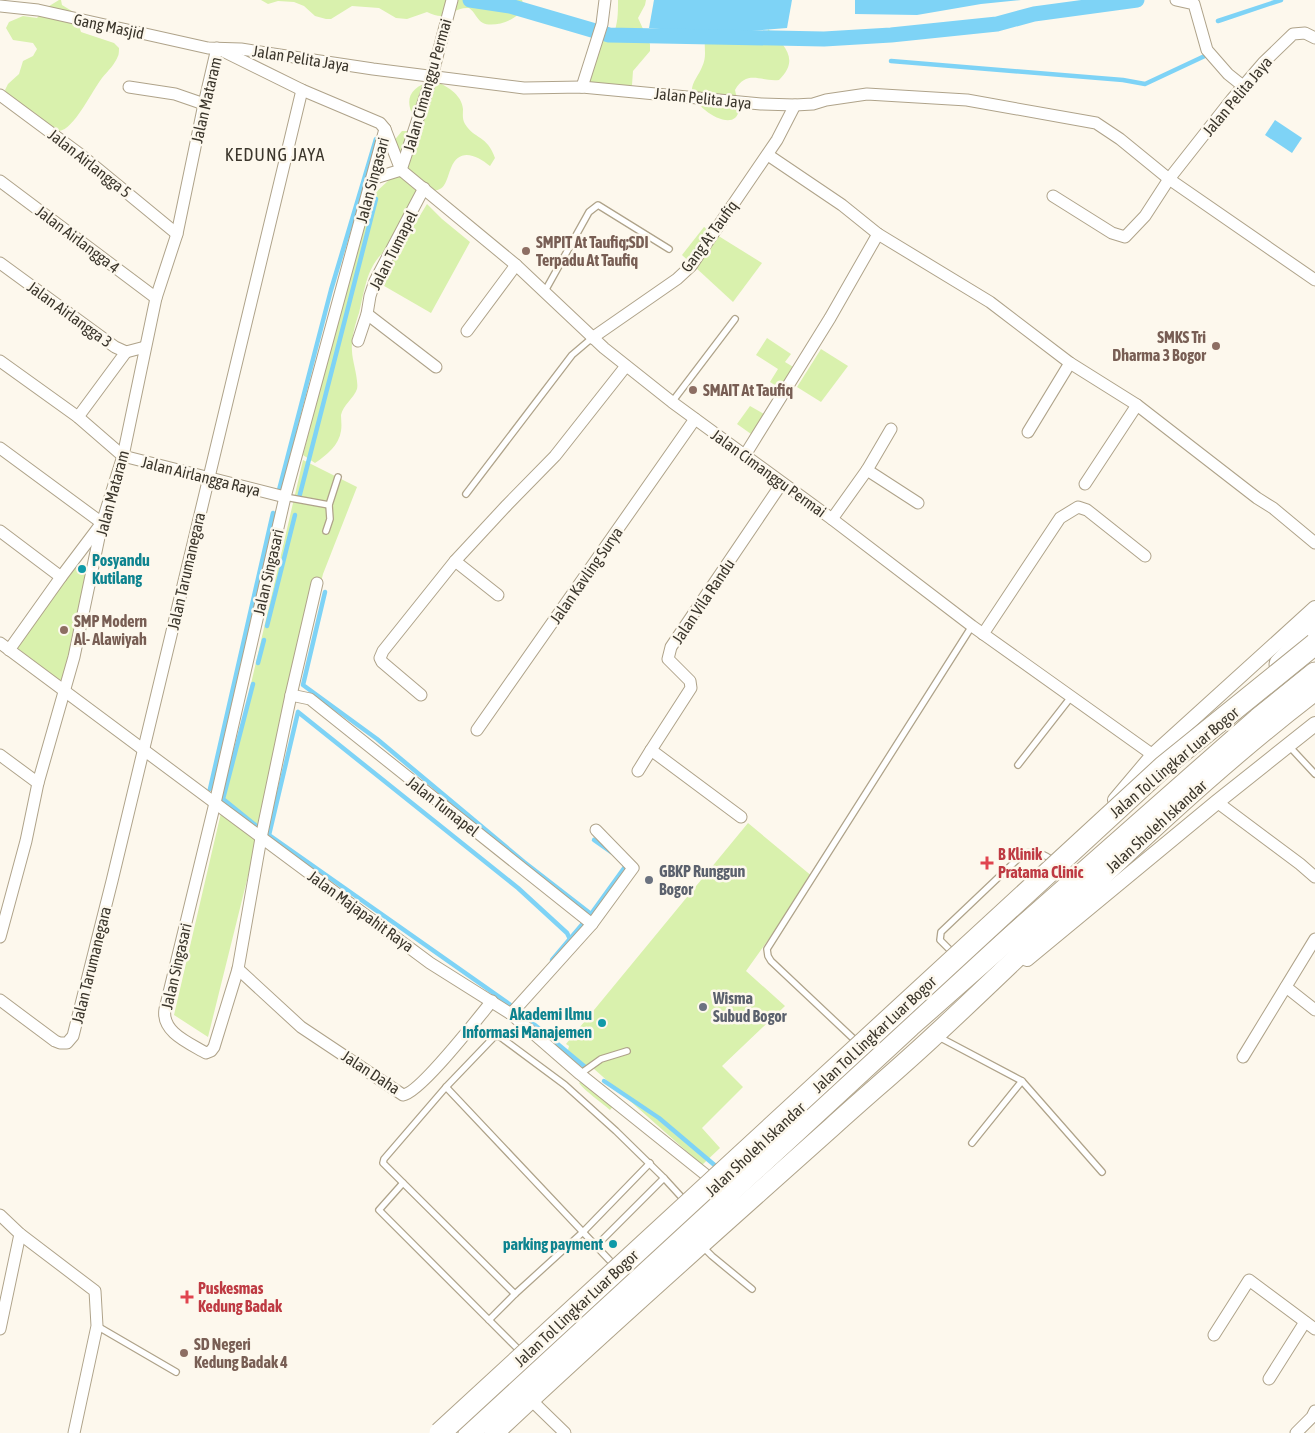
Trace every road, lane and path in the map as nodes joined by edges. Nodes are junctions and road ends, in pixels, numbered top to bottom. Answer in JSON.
{"nodes":[{"id":1,"x":452,"y":0,"type":"edge"},
{"id":2,"x":605,"y":0,"type":"edge"},
{"id":3,"x":1176,"y":0,"type":"edge"},
{"id":4,"x":0,"y":6,"type":"edge"},
{"id":5,"x":1315,"y":38,"type":"edge"},
{"id":6,"x":217,"y":48,"type":"junction"},
{"id":7,"x":432,"y":76,"type":"junction"},
{"id":8,"x":1244,"y":86,"type":"junction"},
{"id":9,"x":130,"y":87,"type":"dead end"},
{"id":10,"x":582,"y":87,"type":"junction"},
{"id":11,"x":302,"y":90,"type":"junction"},
{"id":12,"x":0,"y":95,"type":"edge"},
{"id":13,"x":204,"y":104,"type":"junction"},
{"id":14,"x":795,"y":105,"type":"junction"},
{"id":15,"x":385,"y":129,"type":"junction"},
{"id":16,"x":768,"y":154,"type":"junction"},
{"id":17,"x":401,"y":170,"type":"junction"},
{"id":18,"x":373,"y":179,"type":"junction"},
{"id":19,"x":1169,"y":179,"type":"junction"},
{"id":20,"x":0,"y":181,"type":"edge"},
{"id":21,"x":424,"y":188,"type":"junction"},
{"id":22,"x":1053,"y":196,"type":"dead end"},
{"id":23,"x":177,"y":234,"type":"junction"},
{"id":24,"x":878,"y":234,"type":"junction"},
{"id":25,"x":669,"y":249,"type":"dead end"},
{"id":26,"x":0,"y":263,"type":"edge"},
{"id":27,"x":516,"y":265,"type":"junction"},
{"id":28,"x":1315,"y":280,"type":"edge"},
{"id":29,"x":545,"y":291,"type":"junction"},
{"id":30,"x":156,"y":298,"type":"junction"},
{"id":31,"x":367,"y":314,"type":"junction"},
{"id":32,"x":734,"y":319,"type":"dead end"},
{"id":33,"x":467,"y":331,"type":"dead end"},
{"id":34,"x":592,"y":338,"type":"junction"},
{"id":35,"x":358,"y":341,"type":"dead end"},
{"id":36,"x":145,"y":347,"type":"junction"},
{"id":37,"x":126,"y":352,"type":"junction"},
{"id":38,"x":0,"y":361,"type":"edge"},
{"id":39,"x":1070,"y":363,"type":"junction"},
{"id":40,"x":626,"y":366,"type":"junction"},
{"id":41,"x":436,"y":367,"type":"dead end"},
{"id":42,"x":672,"y":402,"type":"junction"},
{"id":43,"x":1137,"y":405,"type":"junction"},
{"id":44,"x":78,"y":417,"type":"junction"},
{"id":45,"x":695,"y":419,"type":"junction"},
{"id":46,"x":891,"y":429,"type":"dead end"},
{"id":47,"x":1028,"y":432,"type":"dead end"},
{"id":48,"x":0,"y":448,"type":"edge"},
{"id":49,"x":123,"y":456,"type":"junction"},
{"id":50,"x":745,"y":456,"type":"junction"},
{"id":51,"x":867,"y":470,"type":"junction"},
{"id":52,"x":338,"y":477,"type":"dead end"},
{"id":53,"x":208,"y":478,"type":"junction"},
{"id":54,"x":782,"y":483,"type":"junction"},
{"id":55,"x":1085,"y":484,"type":"dead end"},
{"id":56,"x":466,"y":494,"type":"dead end"},
{"id":57,"x":286,"y":496,"type":"junction"},
{"id":58,"x":918,"y":502,"type":"dead end"},
{"id":59,"x":329,"y":505,"type":"junction"},
{"id":60,"x":832,"y":519,"type":"junction"},
{"id":61,"x":102,"y":523,"type":"junction"},
{"id":62,"x":0,"y":532,"type":"edge"},
{"id":63,"x":326,"y":532,"type":"dead end"},
{"id":64,"x":1315,"y":543,"type":"edge"},
{"id":65,"x":1145,"y":556,"type":"dead end"},
{"id":66,"x":455,"y":561,"type":"junction"},
{"id":67,"x":61,"y":577,"type":"junction"},
{"id":68,"x":317,"y":582,"type":"dead end"},
{"id":69,"x":498,"y":595,"type":"dead end"},
{"id":70,"x":1315,"y":608,"type":"edge"},
{"id":71,"x":972,"y":626,"type":"junction"},
{"id":72,"x":1315,"y":626,"type":"edge"},
{"id":73,"x":983,"y":634,"type":"junction"},
{"id":74,"x":1315,"y":644,"type":"edge"},
{"id":75,"x":4,"y":646,"type":"edge"},
{"id":76,"x":1315,"y":652,"type":"edge"},
{"id":77,"x":1315,"y":673,"type":"edge"},
{"id":78,"x":1315,"y":680,"type":"edge"},
{"id":79,"x":1315,"y":691,"type":"edge"},
{"id":80,"x":64,"y":692,"type":"junction"},
{"id":81,"x":291,"y":695,"type":"junction"},
{"id":82,"x":421,"y":695,"type":"dead end"},
{"id":83,"x":1070,"y":697,"type":"junction"},
{"id":84,"x":1244,"y":703,"type":"junction"},
{"id":85,"x":1258,"y":719,"type":"junction"},
{"id":86,"x":1315,"y":724,"type":"edge"},
{"id":87,"x":477,"y":730,"type":"dead end"},
{"id":88,"x":1288,"y":745,"type":"junction"},
{"id":89,"x":143,"y":749,"type":"junction"},
{"id":90,"x":651,"y":750,"type":"junction"},
{"id":91,"x":1153,"y":755,"type":"junction"},
{"id":92,"x":0,"y":756,"type":"edge"},
{"id":93,"x":1018,"y":765,"type":"dead end"},
{"id":94,"x":638,"y":771,"type":"dead end"},
{"id":95,"x":1315,"y":774,"type":"edge"},
{"id":96,"x":38,"y":783,"type":"junction"},
{"id":97,"x":1217,"y":802,"type":"junction"},
{"id":98,"x":215,"y":803,"type":"junction"},
{"id":99,"x":741,"y":816,"type":"dead end"},
{"id":100,"x":596,"y":830,"type":"dead end"},
{"id":101,"x":261,"y":838,"type":"junction"},
{"id":102,"x":1058,"y":867,"type":"junction"},
{"id":103,"x":1315,"y":877,"type":"edge"},
{"id":104,"x":589,"y":921,"type":"junction"},
{"id":105,"x":0,"y":936,"type":"edge"},
{"id":106,"x":1315,"y":939,"type":"edge"},
{"id":107,"x":959,"y":959,"type":"junction"},
{"id":108,"x":238,"y":969,"type":"junction"},
{"id":109,"x":1286,"y":988,"type":"junction"},
{"id":110,"x":0,"y":1000,"type":"edge"},
{"id":111,"x":492,"y":1001,"type":"junction"},
{"id":112,"x":514,"y":1009,"type":"junction"},
{"id":113,"x":1315,"y":1010,"type":"edge"},
{"id":114,"x":936,"y":1035,"type":"junction"},
{"id":115,"x":864,"y":1048,"type":"junction"},
{"id":116,"x":627,"y":1051,"type":"dead end"},
{"id":117,"x":1243,"y":1057,"type":"dead end"},
{"id":118,"x":580,"y":1074,"type":"junction"},
{"id":119,"x":1022,"y":1081,"type":"junction"},
{"id":120,"x":446,"y":1087,"type":"junction"},
{"id":121,"x":972,"y":1143,"type":"dead end"},
{"id":122,"x":650,"y":1163,"type":"junction"},
{"id":123,"x":1102,"y":1172,"type":"dead end"},
{"id":124,"x":664,"y":1178,"type":"junction"},
{"id":125,"x":403,"y":1184,"type":"junction"},
{"id":126,"x":717,"y":1184,"type":"junction"},
{"id":127,"x":691,"y":1208,"type":"junction"},
{"id":128,"x":0,"y":1215,"type":"edge"},
{"id":129,"x":583,"y":1232,"type":"junction"},
{"id":130,"x":20,"y":1234,"type":"junction"},
{"id":131,"x":701,"y":1244,"type":"junction"},
{"id":132,"x":596,"y":1246,"type":"junction"},
{"id":133,"x":621,"y":1272,"type":"junction"},
{"id":134,"x":752,"y":1289,"type":"dead end"},
{"id":135,"x":515,"y":1294,"type":"junction"},
{"id":136,"x":489,"y":1320,"type":"junction"},
{"id":137,"x":1305,"y":1322,"type":"junction"},
{"id":138,"x":97,"y":1326,"type":"junction"},
{"id":139,"x":0,"y":1329,"type":"edge"},
{"id":140,"x":1315,"y":1329,"type":"edge"},
{"id":141,"x":1214,"y":1335,"type":"dead end"},
{"id":142,"x":528,"y":1359,"type":"junction"},
{"id":143,"x":176,"y":1372,"type":"dead end"},
{"id":144,"x":1269,"y":1379,"type":"dead end"},
{"id":145,"x":530,"y":1399,"type":"junction"},
{"id":146,"x":1314,"y":1416,"type":"edge"},
{"id":147,"x":74,"y":1433,"type":"edge"},
{"id":148,"x":440,"y":1433,"type":"edge"},
{"id":149,"x":448,"y":1433,"type":"edge"},
{"id":150,"x":469,"y":1433,"type":"edge"},
{"id":151,"x":494,"y":1433,"type":"edge"},
{"id":152,"x":565,"y":1433,"type":"edge"},
{"id":153,"x":1296,"y":1433,"type":"edge"}],
"edges":[{"from":1,"to":7,"type":"street","name":"Jalan Cimanggu Permai"},
{"from":2,"to":10,"type":"street"},
{"from":3,"to":8,"type":"street"},
{"from":4,"to":6,"type":"street","name":"Gang Masjid"},
{"from":5,"to":8,"type":"street","name":"Jalan Pelita Jaya"},
{"from":6,"to":7,"type":"street","name":"Jalan Pelita Jaya"},
{"from":6,"to":11,"type":"street"},
{"from":6,"to":13,"type":"street","name":"Jalan Mataram"},
{"from":7,"to":10,"type":"street","name":"Jalan Pelita Jaya"},
{"from":7,"to":17,"type":"street","name":"Jalan Cimanggu Permai"},
{"from":8,"to":19,"type":"street","name":"Jalan Pelita Jaya"},
{"from":9,"to":13,"type":"street"},
{"from":10,"to":14,"type":"street","name":"Jalan Pelita Jaya"},
{"from":11,"to":15,"type":"street"},
{"from":11,"to":53,"type":"street","name":"Jalan Tarumanegara"},
{"from":12,"to":23,"type":"street","name":"Jalan Airlangga 5"},
{"from":13,"to":23,"type":"street","name":"Jalan Mataram"},
{"from":14,"to":16,"type":"street","name":"Gang At Taufiq"},
{"from":14,"to":19,"type":"street","name":"Jalan Pelita Jaya"},
{"from":15,"to":17,"type":"street","name":"Jalan Cimanggu Permai"},
{"from":15,"to":18,"type":"street","name":"Jalan Singasari"},
{"from":16,"to":24,"type":"street"},
{"from":16,"to":34,"type":"street","name":"Gang At Taufiq"},
{"from":17,"to":18,"type":"street","name":"Jalan Cimanggu Permai"},
{"from":17,"to":21,"type":"street","name":"Jalan Cimanggu Permai"},
{"from":18,"to":57,"type":"street","name":"Jalan Singasari"},
{"from":19,"to":22,"type":"street"},
{"from":19,"to":28,"type":"street","name":"Jalan Pelita Jaya"},
{"from":20,"to":30,"type":"street","name":"Jalan Airlangga 4"},
{"from":21,"to":27,"type":"street","name":"Jalan Cimanggu Permai"},
{"from":21,"to":31,"type":"street","name":"Jalan Tumapel"},
{"from":23,"to":30,"type":"street","name":"Jalan Mataram"},
{"from":24,"to":39,"type":"street"},
{"from":24,"to":50,"type":"street"},
{"from":25,"to":29,"type":"lane"},
{"from":26,"to":37,"type":"street","name":"Jalan Airlangga 3"},
{"from":27,"to":29,"type":"street","name":"Jalan Cimanggu Permai"},
{"from":27,"to":33,"type":"street"},
{"from":29,"to":34,"type":"street","name":"Jalan Cimanggu Permai"},
{"from":30,"to":36,"type":"street","name":"Jalan Mataram"},
{"from":31,"to":35,"type":"street","name":"Jalan Tumapel"},
{"from":31,"to":41,"type":"street"},
{"from":32,"to":42,"type":"lane"},
{"from":34,"to":40,"type":"street","name":"Jalan Cimanggu Permai"},
{"from":34,"to":56,"type":"lane"},
{"from":36,"to":37,"type":"street","name":"Jalan Airlangga 3"},
{"from":36,"to":49,"type":"street","name":"Jalan Mataram"},
{"from":37,"to":44,"type":"street"},
{"from":38,"to":44,"type":"street","name":"Jalan Airlangga Raya"},
{"from":39,"to":43,"type":"street"},
{"from":39,"to":47,"type":"street"},
{"from":40,"to":42,"type":"street","name":"Jalan Cimanggu Permai"},
{"from":40,"to":66,"type":"street"},
{"from":42,"to":45,"type":"street","name":"Jalan Cimanggu Permai"},
{"from":43,"to":55,"type":"street"},
{"from":43,"to":64,"type":"street"},
{"from":44,"to":49,"type":"street","name":"Jalan Airlangga Raya"},
{"from":45,"to":50,"type":"street","name":"Jalan Cimanggu Permai"},
{"from":45,"to":87,"type":"street","name":"Jalan Kavling Surya"},
{"from":46,"to":51,"type":"street"},
{"from":48,"to":61,"type":"street"},
{"from":49,"to":53,"type":"street","name":"Jalan Airlangga Raya"},
{"from":49,"to":61,"type":"street","name":"Jalan Mataram"},
{"from":50,"to":54,"type":"street","name":"Jalan Cimanggu Permai"},
{"from":51,"to":58,"type":"street"},
{"from":51,"to":60,"type":"street"},
{"from":52,"to":59,"type":"lane"},
{"from":53,"to":57,"type":"street","name":"Jalan Airlangga Raya"},
{"from":53,"to":89,"type":"street","name":"Jalan Tarumanegara"},
{"from":54,"to":60,"type":"street","name":"Jalan Cimanggu Permai"},
{"from":54,"to":90,"type":"street","name":"Jalan Vila Randu"},
{"from":57,"to":59,"type":"lane"},
{"from":57,"to":98,"type":"street","name":"Jalan Singasari"},
{"from":59,"to":63,"type":"lane"},
{"from":60,"to":71,"type":"street","name":"Jalan Cimanggu Permai"},
{"from":61,"to":67,"type":"street"},
{"from":61,"to":80,"type":"street","name":"Jalan Mataram"},
{"from":62,"to":67,"type":"street"},
{"from":65,"to":73,"type":"street"},
{"from":66,"to":69,"type":"street"},
{"from":66,"to":82,"type":"street"},
{"from":67,"to":75,"type":"street"},
{"from":68,"to":81,"type":"street"},
{"from":70,"to":91,"type":"street"},
{"from":71,"to":73,"type":"street","name":"Jalan Cimanggu Permai"},
{"from":71,"to":115,"type":"lane"},
{"from":72,"to":84,"type":"highway","bridge":true},
{"from":73,"to":83,"type":"street","name":"Jalan Cimanggu Permai"},
{"from":74,"to":84,"type":"highway","name":"Jalan Tol Lingkar Luar Bogor","bridge":true},
{"from":75,"to":80,"type":"street","name":"Jalan Majapahit Raya"},
{"from":76,"to":102,"type":"highway","name":"Jalan Sholeh Iskandar"},
{"from":77,"to":85,"type":"highway","name":"Jalan Tol Lingkar Luar Bogor"},
{"from":78,"to":85,"type":"highway"},
{"from":79,"to":114,"type":"highway","name":"Jalan Sholeh Iskandar"},
{"from":80,"to":89,"type":"street","name":"Jalan Majapahit Raya"},
{"from":80,"to":96,"type":"street","name":"Jalan Mataram"},
{"from":81,"to":101,"type":"street"},
{"from":81,"to":104,"type":"street","name":"Jalan Tumapel"},
{"from":83,"to":91,"type":"street","name":"Jalan Cimanggu Permai"},
{"from":83,"to":93,"type":"lane"},
{"from":84,"to":148,"type":"highway","name":"Jalan Tol Lingkar Luar Bogor","bridge":true},
{"from":85,"to":150,"type":"highway","name":"Jalan Tol Lingkar Luar Bogor"},
{"from":86,"to":88,"type":"street"},
{"from":88,"to":95,"type":"lane"},
{"from":88,"to":97,"type":"street"},
{"from":89,"to":98,"type":"street","name":"Jalan Majapahit Raya"},
{"from":89,"to":110,"type":"street","name":"Jalan Tarumanegara"},
{"from":90,"to":94,"type":"street"},
{"from":90,"to":99,"type":"street"},
{"from":91,"to":102,"type":"street"},
{"from":92,"to":96,"type":"street"},
{"from":96,"to":105,"type":"street","name":"Jalan Mataram"},
{"from":97,"to":103,"type":"street"},
{"from":97,"to":114,"type":"street"},
{"from":98,"to":101,"type":"street","name":"Jalan Majapahit Raya"},
{"from":98,"to":108,"type":"street","name":"Jalan Singasari"},
{"from":100,"to":104,"type":"street"},
{"from":101,"to":108,"type":"street"},
{"from":101,"to":111,"type":"street","name":"Jalan Majapahit Raya"},
{"from":102,"to":107,"type":"highway","name":"Jalan Sholeh Iskandar"},
{"from":102,"to":107,"type":"lane"},
{"from":104,"to":112,"type":"street"},
{"from":106,"to":109,"type":"street"},
{"from":107,"to":115,"type":"highway","name":"Jalan Sholeh Iskandar"},
{"from":108,"to":111,"type":"street","name":"Jalan Daha"},
{"from":109,"to":113,"type":"street"},
{"from":109,"to":117,"type":"street"},
{"from":111,"to":112,"type":"street","name":"Jalan Majapahit Raya"},
{"from":112,"to":118,"type":"street","name":"Jalan Majapahit Raya"},
{"from":114,"to":119,"type":"lane"},
{"from":114,"to":131,"type":"highway","name":"Jalan Sholeh Iskandar"},
{"from":115,"to":126,"type":"highway","name":"Jalan Sholeh Iskandar"},
{"from":116,"to":118,"type":"lane"},
{"from":118,"to":126,"type":"street","name":"Jalan Majapahit Raya"},
{"from":119,"to":121,"type":"lane"},
{"from":119,"to":123,"type":"lane"},
{"from":120,"to":122,"type":"lane"},
{"from":120,"to":125,"type":"lane"},
{"from":120,"to":129,"type":"lane"},
{"from":122,"to":124,"type":"lane"},
{"from":122,"to":129,"type":"lane"},
{"from":124,"to":127,"type":"lane"},
{"from":124,"to":132,"type":"lane"},
{"from":125,"to":135,"type":"lane"},
{"from":125,"to":136,"type":"lane"},
{"from":126,"to":127,"type":"highway","name":"Jalan Sholeh Iskandar"},
{"from":127,"to":133,"type":"highway","name":"Jalan Sholeh Iskandar"},
{"from":128,"to":130,"type":"street"},
{"from":129,"to":132,"type":"lane"},
{"from":129,"to":135,"type":"lane"},
{"from":130,"to":138,"type":"street"},
{"from":130,"to":139,"type":"street"},
{"from":131,"to":134,"type":"lane"},
{"from":131,"to":145,"type":"highway","name":"Jalan Sholeh Iskandar"},
{"from":132,"to":133,"type":"lane"},
{"from":133,"to":142,"type":"highway","name":"Jalan Sholeh Iskandar"},
{"from":135,"to":136,"type":"lane"},
{"from":136,"to":142,"type":"lane"},
{"from":137,"to":140,"type":"street"},
{"from":137,"to":141,"type":"street"},
{"from":137,"to":144,"type":"street"},
{"from":138,"to":143,"type":"lane"},
{"from":138,"to":147,"type":"street"},
{"from":142,"to":149,"type":"highway","name":"Jalan Sholeh Iskandar"},
{"from":145,"to":151,"type":"highway","name":"Jalan Sholeh Iskandar"},
{"from":145,"to":152,"type":"street"},
{"from":146,"to":153,"type":"street"}]}
